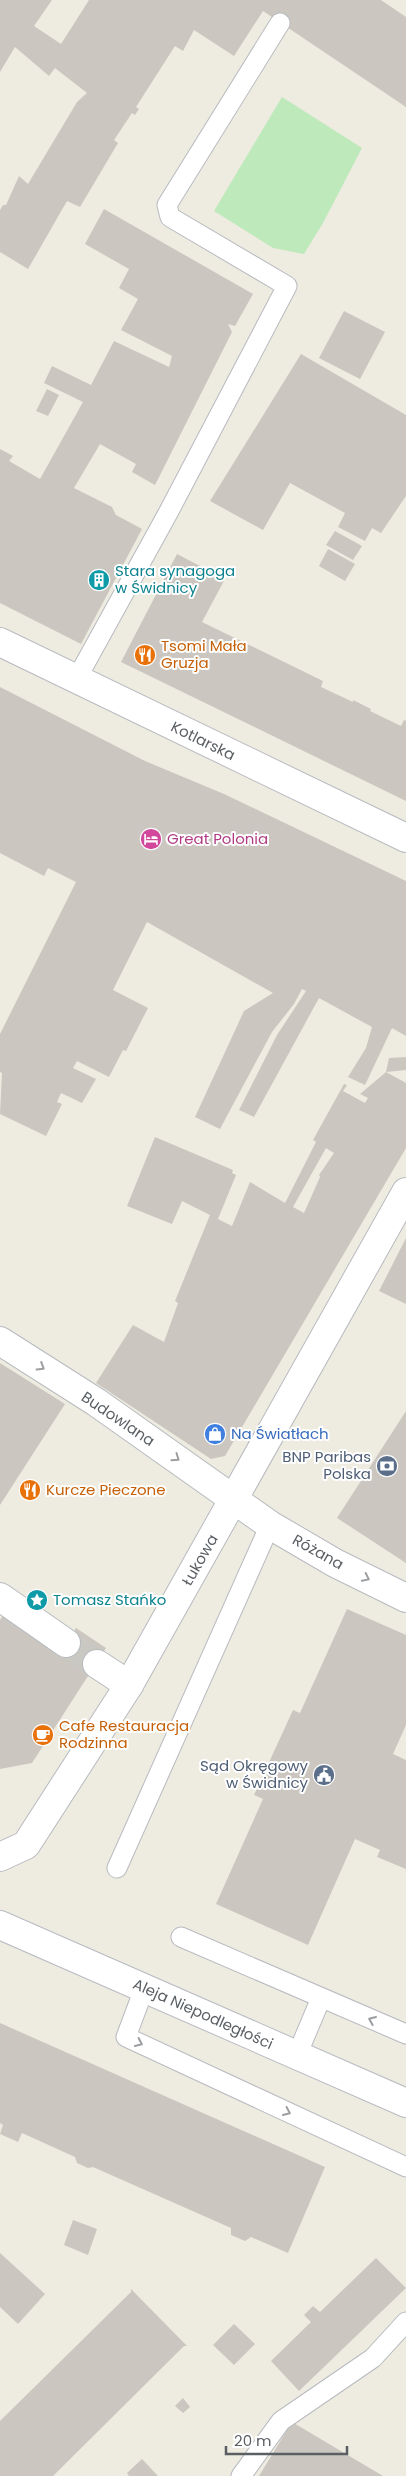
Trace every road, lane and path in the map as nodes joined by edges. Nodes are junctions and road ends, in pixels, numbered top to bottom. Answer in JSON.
{"nodes":[{"id":1,"x":280,"y":23,"type":"dead end"},
{"id":2,"x":0,"y":642,"type":"edge"},
{"id":3,"x":76,"y":680,"type":"junction"},
{"id":4,"x":406,"y":838,"type":"edge"},
{"id":5,"x":406,"y":1192,"type":"edge"},
{"id":6,"x":0,"y":1341,"type":"edge"},
{"id":7,"x":235,"y":1499,"type":"junction"},
{"id":8,"x":270,"y":1525,"type":"junction"},
{"id":9,"x":0,"y":1597,"type":"edge"},
{"id":10,"x":406,"y":1598,"type":"edge"},
{"id":11,"x":66,"y":1643,"type":"tunnel mouth"},
{"id":12,"x":97,"y":1664,"type":"tunnel mouth"},
{"id":13,"x":129,"y":1685,"type":"junction"},
{"id":14,"x":0,"y":1857,"type":"edge"},
{"id":15,"x":117,"y":1868,"type":"dead end"},
{"id":16,"x":0,"y":1925,"type":"edge"},
{"id":17,"x":181,"y":1937,"type":"dead end"},
{"id":18,"x":144,"y":1989,"type":"junction"},
{"id":19,"x":330,"y":2001,"type":"junction"},
{"id":20,"x":406,"y":2034,"type":"edge"},
{"id":21,"x":297,"y":2055,"type":"junction"},
{"id":22,"x":406,"y":2103,"type":"edge"},
{"id":23,"x":406,"y":2167,"type":"edge"},
{"id":24,"x":406,"y":2322,"type":"edge"},
{"id":25,"x":241,"y":2476,"type":"edge"}],
"edges":[{"from":1,"to":3,"type":"lane"},
{"from":2,"to":3,"type":"street","name":"Kotlarska"},
{"from":3,"to":4,"type":"street","name":"Kotlarska"},
{"from":5,"to":7,"type":"street","name":"Łukowa"},
{"from":6,"to":7,"type":"street","name":"Budowlana","one_way":true},
{"from":7,"to":8,"type":"street","name":"Różana"},
{"from":7,"to":13,"type":"street","name":"Łukowa"},
{"from":8,"to":10,"type":"street","name":"Różana","one_way":true},
{"from":8,"to":15,"type":"lane"},
{"from":9,"to":11,"type":"street"},
{"from":12,"to":13,"type":"street"},
{"from":13,"to":14,"type":"street","name":"Łukowa"},
{"from":16,"to":18,"type":"street","name":"Aleja Niepodległości"},
{"from":17,"to":19,"type":"lane"},
{"from":18,"to":21,"type":"street","name":"Aleja Niepodległości"},
{"from":18,"to":23,"type":"lane","one_way":true},
{"from":20,"to":19,"type":"lane","one_way":true},
{"from":19,"to":21,"type":"lane"},
{"from":21,"to":22,"type":"street","name":"Aleja Niepodległości"},
{"from":24,"to":25,"type":"lane"}]}
